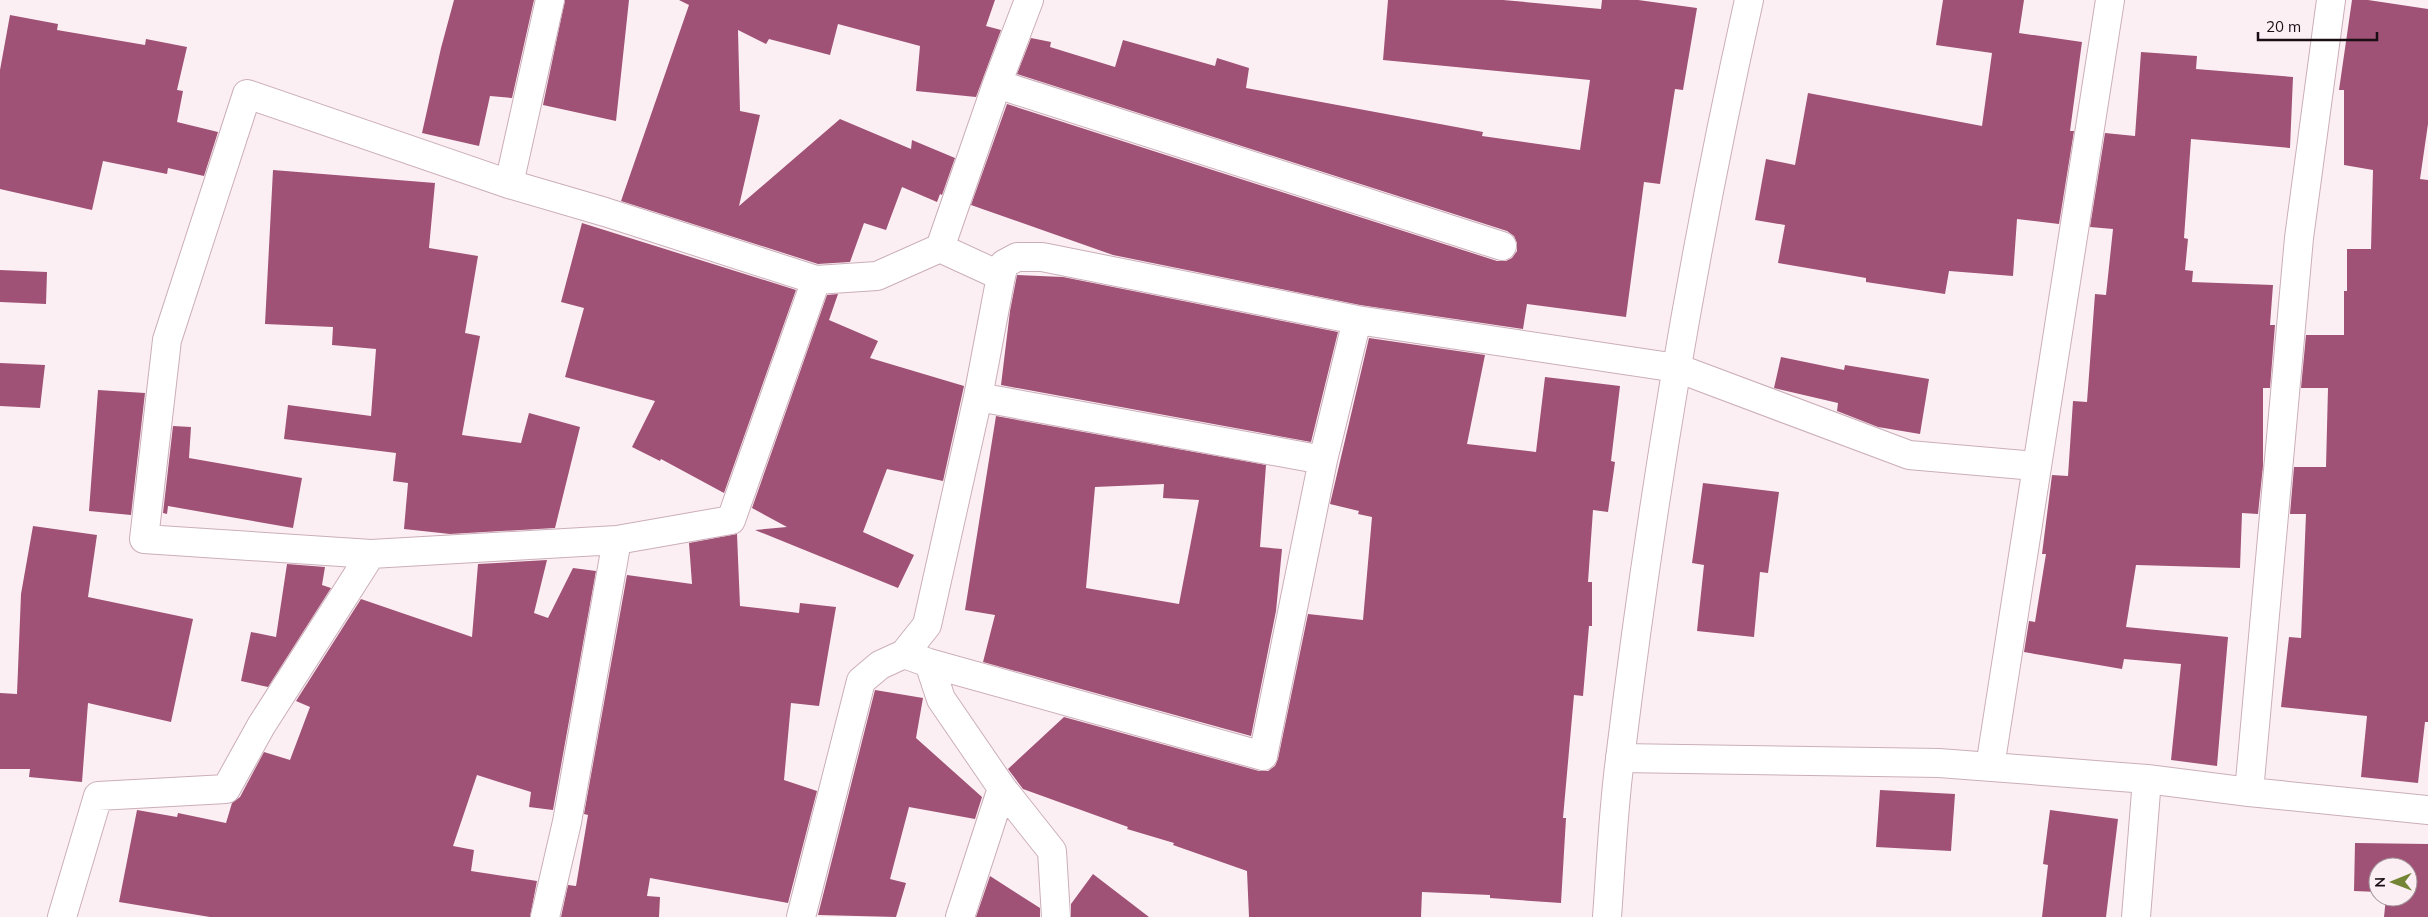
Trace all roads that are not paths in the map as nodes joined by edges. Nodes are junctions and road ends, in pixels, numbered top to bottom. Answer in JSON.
{"nodes":[{"id":1,"x":550,"y":0,"type":"edge"},
{"id":2,"x":1749,"y":0,"type":"edge"},
{"id":3,"x":2110,"y":0,"type":"edge"},
{"id":4,"x":2331,"y":0,"type":"edge"},
{"id":5,"x":1025,"y":1,"type":"edge"},
{"id":6,"x":997,"y":84,"type":"junction"},
{"id":7,"x":509,"y":184,"type":"junction"},
{"id":8,"x":1502,"y":246,"type":"dead end"},
{"id":9,"x":940,"y":248,"type":"junction"},
{"id":10,"x":1001,"y":276,"type":"junction"},
{"id":11,"x":816,"y":280,"type":"junction"},
{"id":12,"x":1357,"y":320,"type":"junction"},
{"id":13,"x":1677,"y":368,"type":"junction"},
{"id":14,"x":978,"y":397,"type":"junction"},
{"id":15,"x":1323,"y":460,"type":"junction"},
{"id":16,"x":2036,"y":466,"type":"junction"},
{"id":17,"x":617,"y":540,"type":"junction"},
{"id":18,"x":371,"y":554,"type":"junction"},
{"id":19,"x":904,"y":654,"type":"junction"},
{"id":20,"x":929,"y":663,"type":"junction"},
{"id":21,"x":1620,"y":758,"type":"junction"},
{"id":22,"x":1990,"y":767,"type":"junction"},
{"id":23,"x":2147,"y":778,"type":"junction"},
{"id":24,"x":1002,"y":788,"type":"junction"},
{"id":25,"x":2249,"y":792,"type":"junction"},
{"id":26,"x":2428,"y":810,"type":"edge"},
{"id":27,"x":62,"y":917,"type":"edge"},
{"id":28,"x":545,"y":917,"type":"edge"},
{"id":29,"x":801,"y":917,"type":"edge"},
{"id":30,"x":960,"y":917,"type":"edge"},
{"id":31,"x":1056,"y":917,"type":"edge"},
{"id":32,"x":1607,"y":917,"type":"edge"},
{"id":33,"x":2136,"y":917,"type":"edge"}],
"edges":[{"from":1,"to":7,"type":"street"},
{"from":2,"to":13,"type":"street"},
{"from":3,"to":16,"type":"street"},
{"from":4,"to":25,"type":"street"},
{"from":5,"to":6,"type":"street"},
{"from":6,"to":8,"type":"street"},
{"from":6,"to":9,"type":"street"},
{"from":7,"to":11,"type":"street"},
{"from":7,"to":18,"type":"street"},
{"from":9,"to":10,"type":"street"},
{"from":9,"to":11,"type":"street"},
{"from":10,"to":12,"type":"street"},
{"from":10,"to":14,"type":"street"},
{"from":11,"to":17,"type":"street"},
{"from":12,"to":13,"type":"street"},
{"from":12,"to":15,"type":"street"},
{"from":13,"to":16,"type":"street"},
{"from":13,"to":21,"type":"street"},
{"from":14,"to":15,"type":"street"},
{"from":14,"to":19,"type":"street"},
{"from":15,"to":20,"type":"street"},
{"from":16,"to":22,"type":"street"},
{"from":17,"to":18,"type":"street"},
{"from":17,"to":28,"type":"street"},
{"from":18,"to":27,"type":"street"},
{"from":19,"to":20,"type":"street"},
{"from":19,"to":29,"type":"street"},
{"from":20,"to":24,"type":"street"},
{"from":21,"to":22,"type":"street"},
{"from":21,"to":32,"type":"street"},
{"from":22,"to":23,"type":"street"},
{"from":23,"to":25,"type":"street"},
{"from":23,"to":33,"type":"street"},
{"from":24,"to":30,"type":"street"},
{"from":24,"to":31,"type":"street"},
{"from":25,"to":26,"type":"street"}]}
